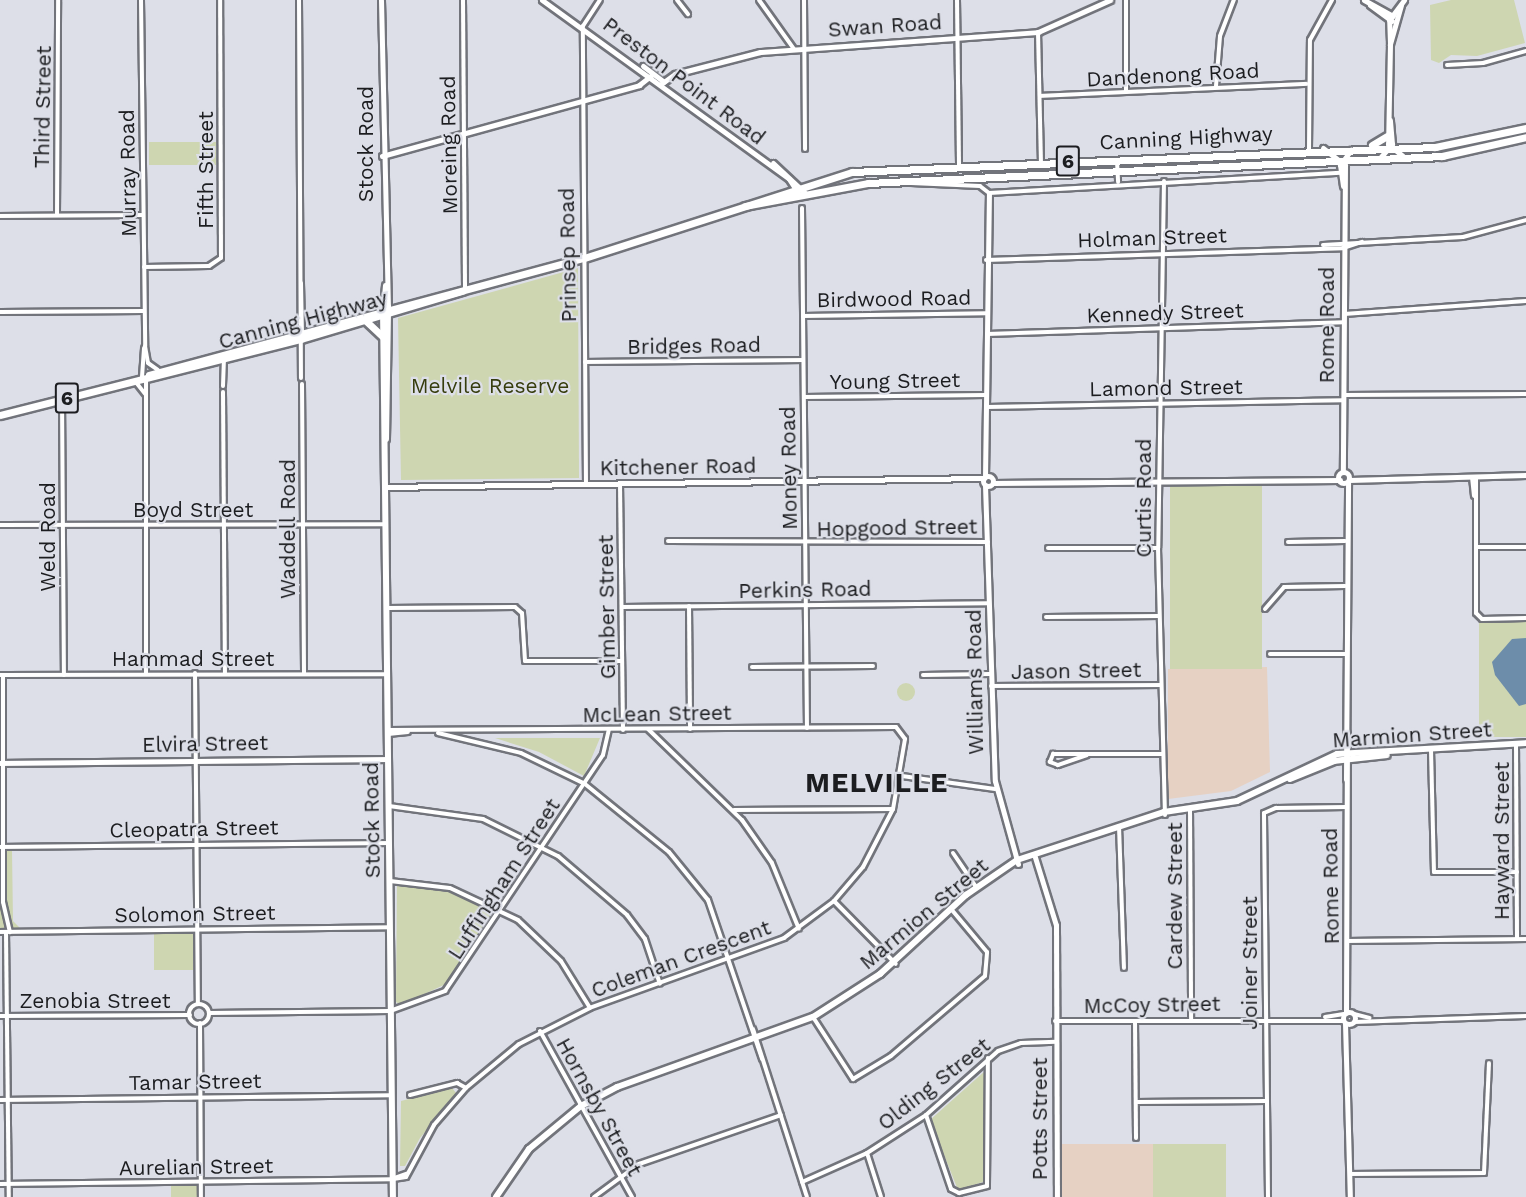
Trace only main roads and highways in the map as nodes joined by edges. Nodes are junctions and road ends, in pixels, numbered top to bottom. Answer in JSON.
{"nodes":[{"id":1,"x":1526,"y":128,"type":"edge"},
{"id":2,"x":1388,"y":136,"type":"road end"},
{"id":3,"x":1526,"y":137,"type":"edge"},
{"id":4,"x":1367,"y":147,"type":"junction"},
{"id":5,"x":841,"y":174,"type":"junction"},
{"id":6,"x":843,"y":186,"type":"junction"},
{"id":7,"x":800,"y":190,"type":"junction"},
{"id":8,"x":385,"y":312,"type":"junction"},
{"id":9,"x":366,"y":321,"type":"junction"},
{"id":10,"x":301,"y":334,"type":"junction"},
{"id":11,"x":383,"y":337,"type":"junction"},
{"id":12,"x":220,"y":356,"type":"junction"},
{"id":13,"x":146,"y":376,"type":"junction"},
{"id":14,"x":0,"y":415,"type":"edge"},
{"id":15,"x":385,"y":442,"type":"junction"},
{"id":16,"x":1526,"y":745,"type":"edge"},
{"id":17,"x":393,"y":1197,"type":"edge"},
{"id":18,"x":498,"y":1197,"type":"edge"}],
"edges":[{"from":1,"to":4,"type":"highway","name":"Canning Highway","number":"6"},
{"from":2,"to":4,"type":"highway"},
{"from":3,"to":6,"type":"highway","name":"Canning Highway","number":"6"},
{"from":4,"to":5,"type":"highway","name":"Canning Highway","number":"6"},
{"from":5,"to":6,"type":"highway"},
{"from":5,"to":7,"type":"highway","name":"Canning Highway","number":"6"},
{"from":6,"to":7,"type":"highway","name":"Canning Highway","number":"6"},
{"from":7,"to":8,"type":"highway","name":"Canning Highway","number":"6"},
{"from":8,"to":9,"type":"highway","name":"Canning Highway","number":"6"},
{"from":8,"to":10,"type":"highway","name":"Canning Highway","number":"6"},
{"from":8,"to":11,"type":"main road","name":"Stock Road"},
{"from":8,"to":15,"type":"main road","name":"Stock Road"},
{"from":9,"to":10,"type":"highway","name":"Canning Highway","number":"6"},
{"from":9,"to":11,"type":"highway"},
{"from":10,"to":12,"type":"highway","name":"Canning Highway","number":"6"},
{"from":11,"to":15,"type":"main road","name":"Stock Road"},
{"from":12,"to":13,"type":"highway","name":"Canning Highway","number":"6"},
{"from":12,"to":13,"type":"highway","name":"Canning Highway","number":"6"},
{"from":13,"to":14,"type":"highway","name":"Canning Highway","number":"6"},
{"from":15,"to":17,"type":"main road","name":"Stock Road"},
{"from":16,"to":18,"type":"main road","name":"Marmion Street"}]}
